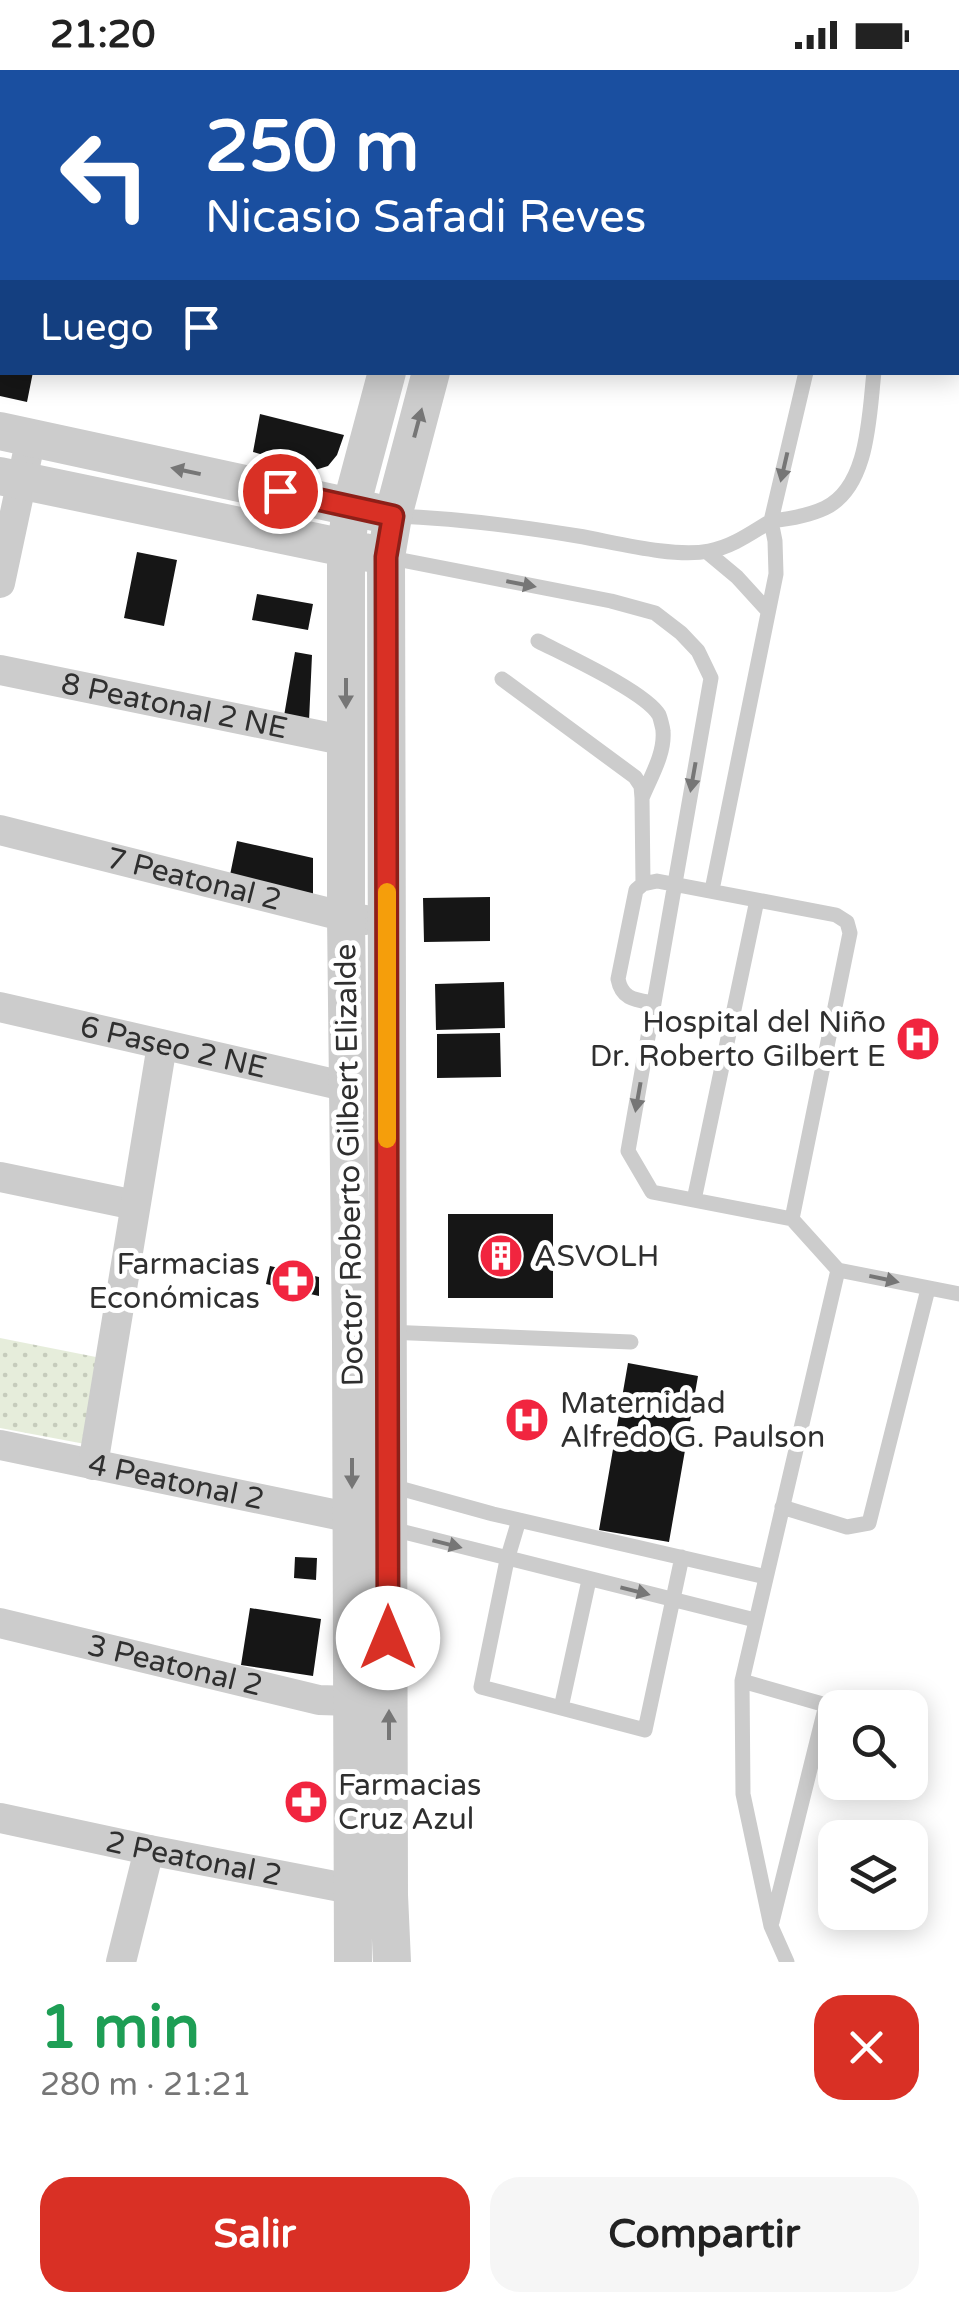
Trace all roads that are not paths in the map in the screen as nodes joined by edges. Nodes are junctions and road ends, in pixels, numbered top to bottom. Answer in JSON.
{"nodes":[{"id":1,"x":385,"y":375,"type":"edge"},
{"id":2,"x":429,"y":375,"type":"edge"},
{"id":3,"x":805,"y":375,"type":"edge"},
{"id":4,"x":874,"y":375,"type":"edge"},
{"id":5,"x":16,"y":435,"type":"edge"},
{"id":6,"x":12,"y":478,"type":"edge"},
{"id":7,"x":351,"y":507,"type":"junction"},
{"id":8,"x":393,"y":516,"type":"junction"},
{"id":9,"x":771,"y":521,"type":"junction"},
{"id":10,"x":346,"y":548,"type":"junction"},
{"id":11,"x":707,"y":552,"type":"junction"},
{"id":12,"x":386,"y":557,"type":"junction"},
{"id":13,"x":0,"y":583,"type":"edge"},
{"id":14,"x":768,"y":612,"type":"junction"},
{"id":15,"x":538,"y":640,"type":"dead end"},
{"id":16,"x":0,"y":670,"type":"edge"},
{"id":17,"x":502,"y":679,"type":"dead end"},
{"id":18,"x":346,"y":741,"type":"junction"},
{"id":19,"x":642,"y":798,"type":"junction"},
{"id":20,"x":0,"y":830,"type":"edge"},
{"id":21,"x":643,"y":884,"type":"junction"},
{"id":22,"x":675,"y":884,"type":"junction"},
{"id":23,"x":712,"y":890,"type":"junction"},
{"id":24,"x":757,"y":900,"type":"junction"},
{"id":25,"x":346,"y":917,"type":"junction"},
{"id":26,"x":387,"y":923,"type":"junction"},
{"id":27,"x":654,"y":1002,"type":"junction"},
{"id":28,"x":0,"y":1007,"type":"edge"},
{"id":29,"x":162,"y":1045,"type":"junction"},
{"id":30,"x":348,"y":1086,"type":"junction"},
{"id":31,"x":0,"y":1177,"type":"edge"},
{"id":32,"x":694,"y":1200,"type":"junction"},
{"id":33,"x":136,"y":1206,"type":"junction"},
{"id":34,"x":792,"y":1219,"type":"junction"},
{"id":35,"x":838,"y":1270,"type":"junction"},
{"id":36,"x":928,"y":1288,"type":"junction"},
{"id":37,"x":959,"y":1294,"type":"edge"},
{"id":38,"x":375,"y":1340,"type":"junction"},
{"id":39,"x":630,"y":1342,"type":"dead end"},
{"id":40,"x":370,"y":1406,"type":"junction"},
{"id":41,"x":0,"y":1445,"type":"edge"},
{"id":42,"x":93,"y":1465,"type":"junction"},
{"id":43,"x":388,"y":1485,"type":"junction"},
{"id":44,"x":782,"y":1507,"type":"junction"},
{"id":45,"x":352,"y":1518,"type":"junction"},
{"id":46,"x":519,"y":1520,"type":"junction"},
{"id":47,"x":388,"y":1528,"type":"junction"},
{"id":48,"x":682,"y":1558,"type":"junction"},
{"id":49,"x":506,"y":1560,"type":"junction"},
{"id":50,"x":766,"y":1577,"type":"junction"},
{"id":51,"x":589,"y":1580,"type":"junction"},
{"id":52,"x":674,"y":1600,"type":"junction"},
{"id":53,"x":755,"y":1620,"type":"junction"},
{"id":54,"x":0,"y":1623,"type":"edge"},
{"id":55,"x":742,"y":1682,"type":"junction"},
{"id":56,"x":352,"y":1701,"type":"junction"},
{"id":57,"x":561,"y":1708,"type":"junction"},
{"id":58,"x":0,"y":1818,"type":"edge"},
{"id":59,"x":149,"y":1850,"type":"junction"},
{"id":60,"x":371,"y":1893,"type":"junction"},
{"id":61,"x":771,"y":1926,"type":"junction"},
{"id":62,"x":121,"y":1962,"type":"edge"},
{"id":63,"x":353,"y":1962,"type":"edge"},
{"id":64,"x":392,"y":1962,"type":"edge"},
{"id":65,"x":787,"y":1962,"type":"edge"}],
"edges":[{"from":1,"to":7,"type":"street","name":"Doctor Roberto Gilbert Elizalde"},
{"from":8,"to":2,"type":"street","name":"Doctor Roberto Gilbert Elizalde","one_way":true},
{"from":3,"to":9,"type":"lane","one_way":true},
{"from":4,"to":9,"type":"lane"},
{"from":5,"to":6,"type":"street"},
{"from":7,"to":5,"type":"street","one_way":true},
{"from":6,"to":10,"type":"street"},
{"from":6,"to":13,"type":"street"},
{"from":7,"to":8,"type":"street"},
{"from":7,"to":10,"type":"street","name":"Doctor Roberto Gilbert Elizalde"},
{"from":8,"to":11,"type":"lane"},
{"from":8,"to":12,"type":"street","name":"Doctor Roberto Gilbert Elizalde"},
{"from":9,"to":11,"type":"lane"},
{"from":9,"to":14,"type":"lane"},
{"from":10,"to":12,"type":"street"},
{"from":10,"to":18,"type":"street","name":"Doctor Roberto Gilbert Elizalde","one_way":true},
{"from":11,"to":14,"type":"lane"},
{"from":12,"to":22,"type":"lane","one_way":true},
{"from":12,"to":26,"type":"street","name":"Doctor Roberto Gilbert Elizalde"},
{"from":14,"to":23,"type":"lane"},
{"from":15,"to":19,"type":"lane"},
{"from":16,"to":18,"type":"street","name":"8 Peatonal 2 NE"},
{"from":17,"to":19,"type":"lane"},
{"from":18,"to":25,"type":"street","name":"Doctor Roberto Gilbert Elizalde"},
{"from":19,"to":21,"type":"lane"},
{"from":20,"to":25,"type":"street","name":"7 Peatonal 2"},
{"from":21,"to":22,"type":"lane"},
{"from":21,"to":27,"type":"lane"},
{"from":22,"to":23,"type":"lane"},
{"from":22,"to":27,"type":"lane"},
{"from":23,"to":24,"type":"lane"},
{"from":24,"to":32,"type":"lane"},
{"from":24,"to":34,"type":"lane"},
{"from":25,"to":26,"type":"street","name":"7 Peatonal 2"},
{"from":25,"to":30,"type":"street","name":"Doctor Roberto Gilbert Elizalde"},
{"from":26,"to":38,"type":"street","name":"Doctor Roberto Gilbert Elizalde"},
{"from":27,"to":32,"type":"lane","one_way":true},
{"from":28,"to":29,"type":"street","name":"6 Paseo 2 NE"},
{"from":29,"to":30,"type":"street","name":"6 Paseo 2 NE"},
{"from":29,"to":33,"type":"street"},
{"from":30,"to":38,"type":"street","name":"Doctor Roberto Gilbert Elizalde"},
{"from":31,"to":33,"type":"street"},
{"from":32,"to":34,"type":"lane"},
{"from":33,"to":42,"type":"street"},
{"from":34,"to":35,"type":"lane"},
{"from":35,"to":36,"type":"lane","one_way":true},
{"from":35,"to":44,"type":"lane"},
{"from":36,"to":37,"type":"lane"},
{"from":36,"to":44,"type":"lane"},
{"from":38,"to":39,"type":"lane"},
{"from":38,"to":40,"type":"street","name":"Doctor Roberto Gilbert Elizalde"},
{"from":40,"to":43,"type":"street","name":"Doctor Roberto Gilbert Elizalde"},
{"from":40,"to":45,"type":"street","name":"Doctor Roberto Gilbert Elizalde","one_way":true},
{"from":41,"to":42,"type":"street","name":"4 Peatonal 2"},
{"from":42,"to":45,"type":"street","name":"4 Peatonal 2"},
{"from":43,"to":46,"type":"lane"},
{"from":43,"to":47,"type":"street","name":"Doctor Roberto Gilbert Elizalde"},
{"from":44,"to":50,"type":"lane"},
{"from":45,"to":56,"type":"street","name":"Doctor Roberto Gilbert Elizalde"},
{"from":46,"to":48,"type":"lane"},
{"from":46,"to":49,"type":"lane"},
{"from":47,"to":49,"type":"lane","one_way":true},
{"from":60,"to":47,"type":"street","name":"Doctor Roberto Gilbert Elizalde","one_way":true},
{"from":48,"to":50,"type":"lane"},
{"from":48,"to":52,"type":"lane"},
{"from":49,"to":51,"type":"lane"},
{"from":49,"to":57,"type":"lane"},
{"from":50,"to":53,"type":"lane"},
{"from":51,"to":52,"type":"lane","one_way":true},
{"from":51,"to":57,"type":"lane"},
{"from":52,"to":53,"type":"lane"},
{"from":52,"to":57,"type":"lane"},
{"from":53,"to":55,"type":"lane"},
{"from":54,"to":56,"type":"street","name":"3 Peatonal 2"},
{"from":55,"to":61,"type":"lane"},
{"from":55,"to":61,"type":"lane"},
{"from":56,"to":60,"type":"street","name":"Doctor Roberto Gilbert Elizalde"},
{"from":58,"to":59,"type":"street","name":"2 Peatonal 2"},
{"from":59,"to":60,"type":"street","name":"2 Peatonal 2"},
{"from":59,"to":62,"type":"street"},
{"from":60,"to":63,"type":"street","name":"Doctor Roberto Gilbert Elizalde"},
{"from":60,"to":64,"type":"street","name":"Doctor Roberto Gilbert Elizalde"},
{"from":61,"to":65,"type":"lane"}]}
